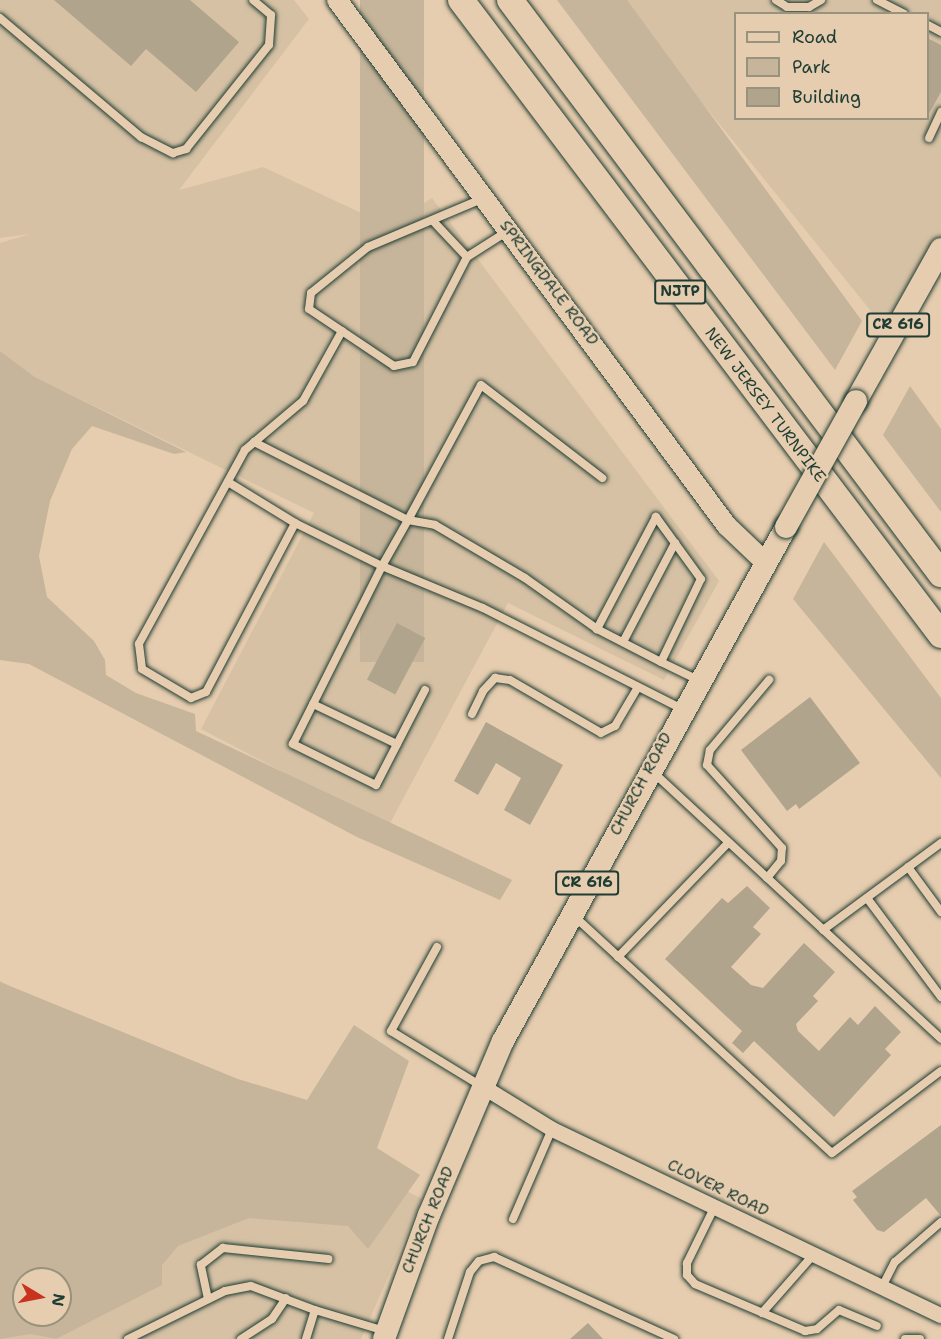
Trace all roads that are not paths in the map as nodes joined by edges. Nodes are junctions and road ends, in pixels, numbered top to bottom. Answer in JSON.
{"nodes":[{"id":1,"x":254,"y":0,"type":"edge"},
{"id":2,"x":337,"y":0,"type":"edge"},
{"id":3,"x":461,"y":0,"type":"edge"},
{"id":4,"x":510,"y":0,"type":"edge"},
{"id":5,"x":776,"y":0,"type":"edge"},
{"id":6,"x":820,"y":0,"type":"edge"},
{"id":7,"x":877,"y":0,"type":"edge"},
{"id":8,"x":900,"y":12,"type":"edge"},
{"id":9,"x":0,"y":18,"type":"edge"},
{"id":10,"x":941,"y":112,"type":"edge"},
{"id":11,"x":929,"y":138,"type":"dead end"},
{"id":12,"x":485,"y":198,"type":"junction"},
{"id":13,"x":434,"y":222,"type":"junction"},
{"id":14,"x":509,"y":230,"type":"junction"},
{"id":15,"x":941,"y":249,"type":"edge"},
{"id":16,"x":466,"y":257,"type":"junction"},
{"id":17,"x":342,"y":331,"type":"junction"},
{"id":18,"x":254,"y":442,"type":"junction"},
{"id":19,"x":602,"y":478,"type":"dead end"},
{"id":20,"x":228,"y":482,"type":"junction"},
{"id":21,"x":408,"y":520,"type":"junction"},
{"id":22,"x":295,"y":523,"type":"junction"},
{"id":23,"x":675,"y":543,"type":"junction"},
{"id":24,"x":765,"y":562,"type":"junction"},
{"id":25,"x":382,"y":566,"type":"junction"},
{"id":26,"x":941,"y":574,"type":"edge"},
{"id":27,"x":597,"y":629,"type":"junction"},
{"id":28,"x":941,"y":635,"type":"edge"},
{"id":29,"x":623,"y":642,"type":"junction"},
{"id":30,"x":661,"y":662,"type":"junction"},
{"id":31,"x":770,"y":680,"type":"dead end"},
{"id":32,"x":698,"y":681,"type":"junction"},
{"id":33,"x":638,"y":687,"type":"junction"},
{"id":34,"x":425,"y":690,"type":"dead end"},
{"id":35,"x":313,"y":704,"type":"junction"},
{"id":36,"x":682,"y":709,"type":"junction"},
{"id":37,"x":472,"y":714,"type":"dead end"},
{"id":38,"x":397,"y":744,"type":"junction"},
{"id":39,"x":650,"y":770,"type":"junction"},
{"id":40,"x":729,"y":843,"type":"junction"},
{"id":41,"x":941,"y":843,"type":"edge"},
{"id":42,"x":908,"y":867,"type":"junction"},
{"id":43,"x":767,"y":878,"type":"junction"},
{"id":44,"x":867,"y":898,"type":"junction"},
{"id":45,"x":941,"y":912,"type":"edge"},
{"id":46,"x":571,"y":913,"type":"junction"},
{"id":47,"x":823,"y":930,"type":"junction"},
{"id":48,"x":438,"y":947,"type":"dead end"},
{"id":49,"x":618,"y":957,"type":"junction"},
{"id":50,"x":941,"y":997,"type":"edge"},
{"id":51,"x":941,"y":1039,"type":"edge"},
{"id":52,"x":941,"y":1071,"type":"edge"},
{"id":53,"x":483,"y":1086,"type":"junction"},
{"id":54,"x":552,"y":1129,"type":"junction"},
{"id":55,"x":715,"y":1206,"type":"junction"},
{"id":56,"x":513,"y":1219,"type":"dead end"},
{"id":57,"x":941,"y":1222,"type":"edge"},
{"id":58,"x":814,"y":1254,"type":"junction"},
{"id":59,"x":328,"y":1259,"type":"dead end"},
{"id":60,"x":882,"y":1287,"type":"junction"},
{"id":61,"x":286,"y":1298,"type":"junction"},
{"id":62,"x":208,"y":1299,"type":"junction"},
{"id":63,"x":315,"y":1310,"type":"junction"},
{"id":64,"x":762,"y":1313,"type":"junction"},
{"id":65,"x":941,"y":1315,"type":"edge"},
{"id":66,"x":877,"y":1326,"type":"dead end"},
{"id":67,"x":385,"y":1335,"type":"edge"},
{"id":68,"x":128,"y":1339,"type":"edge"},
{"id":69,"x":240,"y":1339,"type":"edge"},
{"id":70,"x":306,"y":1339,"type":"edge"},
{"id":71,"x":448,"y":1339,"type":"edge"},
{"id":72,"x":674,"y":1339,"type":"edge"},
{"id":73,"x":905,"y":1339,"type":"edge"},
{"id":74,"x":920,"y":1339,"type":"edge"}],
"edges":[{"from":1,"to":9,"type":"lane"},
{"from":2,"to":12,"type":"main road","name":"SPRINGDALE ROAD"},
{"from":3,"to":28,"type":"highway","name":"NEW JERSEY TURNPIKE","number":"NJTP"},
{"from":4,"to":26,"type":"highway","number":"NJTP"},
{"from":5,"to":6,"type":"lane"},
{"from":7,"to":8,"type":"lane"},
{"from":10,"to":11,"type":"lane"},
{"from":12,"to":13,"type":"lane"},
{"from":12,"to":14,"type":"main road","name":"SPRINGDALE ROAD"},
{"from":13,"to":16,"type":"lane"},
{"from":13,"to":17,"type":"lane"},
{"from":14,"to":16,"type":"lane"},
{"from":14,"to":24,"type":"main road","name":"SPRINGDALE ROAD"},
{"from":15,"to":24,"type":"main road","name":"CHURCH ROAD","number":"CR 616","bridge":true},
{"from":16,"to":17,"type":"lane"},
{"from":17,"to":18,"type":"lane"},
{"from":18,"to":20,"type":"lane"},
{"from":18,"to":21,"type":"lane"},
{"from":19,"to":21,"type":"lane"},
{"from":20,"to":22,"type":"lane"},
{"from":20,"to":22,"type":"lane"},
{"from":21,"to":25,"type":"lane"},
{"from":21,"to":27,"type":"lane"},
{"from":22,"to":25,"type":"lane"},
{"from":23,"to":27,"type":"lane"},
{"from":23,"to":29,"type":"lane"},
{"from":23,"to":30,"type":"lane"},
{"from":24,"to":32,"type":"main road","name":"CHURCH ROAD","number":"CR 616"},
{"from":25,"to":33,"type":"lane"},
{"from":25,"to":35,"type":"lane"},
{"from":27,"to":29,"type":"lane"},
{"from":29,"to":30,"type":"lane"},
{"from":30,"to":32,"type":"lane"},
{"from":31,"to":43,"type":"lane"},
{"from":32,"to":36,"type":"main road","name":"CHURCH ROAD","number":"CR 616"},
{"from":33,"to":36,"type":"lane"},
{"from":33,"to":37,"type":"lane"},
{"from":34,"to":38,"type":"lane"},
{"from":35,"to":38,"type":"lane"},
{"from":35,"to":38,"type":"lane"},
{"from":36,"to":39,"type":"main road","name":"CHURCH ROAD","number":"CR 616"},
{"from":39,"to":40,"type":"lane"},
{"from":39,"to":46,"type":"main road","name":"CHURCH ROAD","number":"CR 616"},
{"from":40,"to":43,"type":"lane"},
{"from":40,"to":49,"type":"lane"},
{"from":41,"to":42,"type":"lane"},
{"from":42,"to":44,"type":"lane"},
{"from":42,"to":45,"type":"lane"},
{"from":43,"to":47,"type":"lane"},
{"from":44,"to":47,"type":"lane"},
{"from":44,"to":50,"type":"lane"},
{"from":46,"to":49,"type":"lane"},
{"from":46,"to":53,"type":"main road","name":"CHURCH ROAD","number":"CR 616"},
{"from":47,"to":51,"type":"lane"},
{"from":48,"to":53,"type":"lane"},
{"from":49,"to":52,"type":"lane"},
{"from":53,"to":54,"type":"street","name":"CLOVER ROAD"},
{"from":53,"to":67,"type":"main road","name":"CHURCH ROAD","number":"CR 616"},
{"from":54,"to":55,"type":"street","name":"CLOVER ROAD"},
{"from":54,"to":56,"type":"lane"},
{"from":55,"to":58,"type":"street","name":"CLOVER ROAD"},
{"from":55,"to":64,"type":"lane"},
{"from":57,"to":60,"type":"lane"},
{"from":58,"to":60,"type":"street","name":"CLOVER ROAD"},
{"from":58,"to":64,"type":"lane"},
{"from":59,"to":62,"type":"lane"},
{"from":60,"to":65,"type":"street","name":"CLOVER ROAD"},
{"from":61,"to":62,"type":"lane"},
{"from":61,"to":63,"type":"lane"},
{"from":61,"to":69,"type":"lane"},
{"from":62,"to":68,"type":"lane"},
{"from":63,"to":67,"type":"lane"},
{"from":63,"to":70,"type":"lane"},
{"from":64,"to":66,"type":"lane"},
{"from":71,"to":72,"type":"lane"},
{"from":73,"to":74,"type":"lane"}]}
